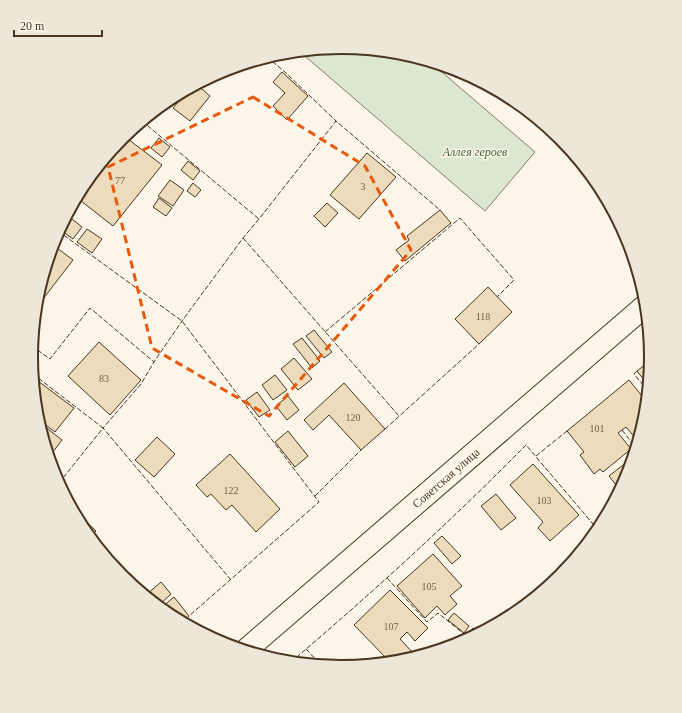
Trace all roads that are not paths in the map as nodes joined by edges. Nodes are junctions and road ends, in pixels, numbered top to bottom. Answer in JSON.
{"nodes":[{"id":1,"x":640,"y":310,"type":"edge"},
{"id":2,"x":251,"y":645,"type":"edge"}],
"edges":[{"from":1,"to":2,"type":"street","name":"Советская улица"}]}
